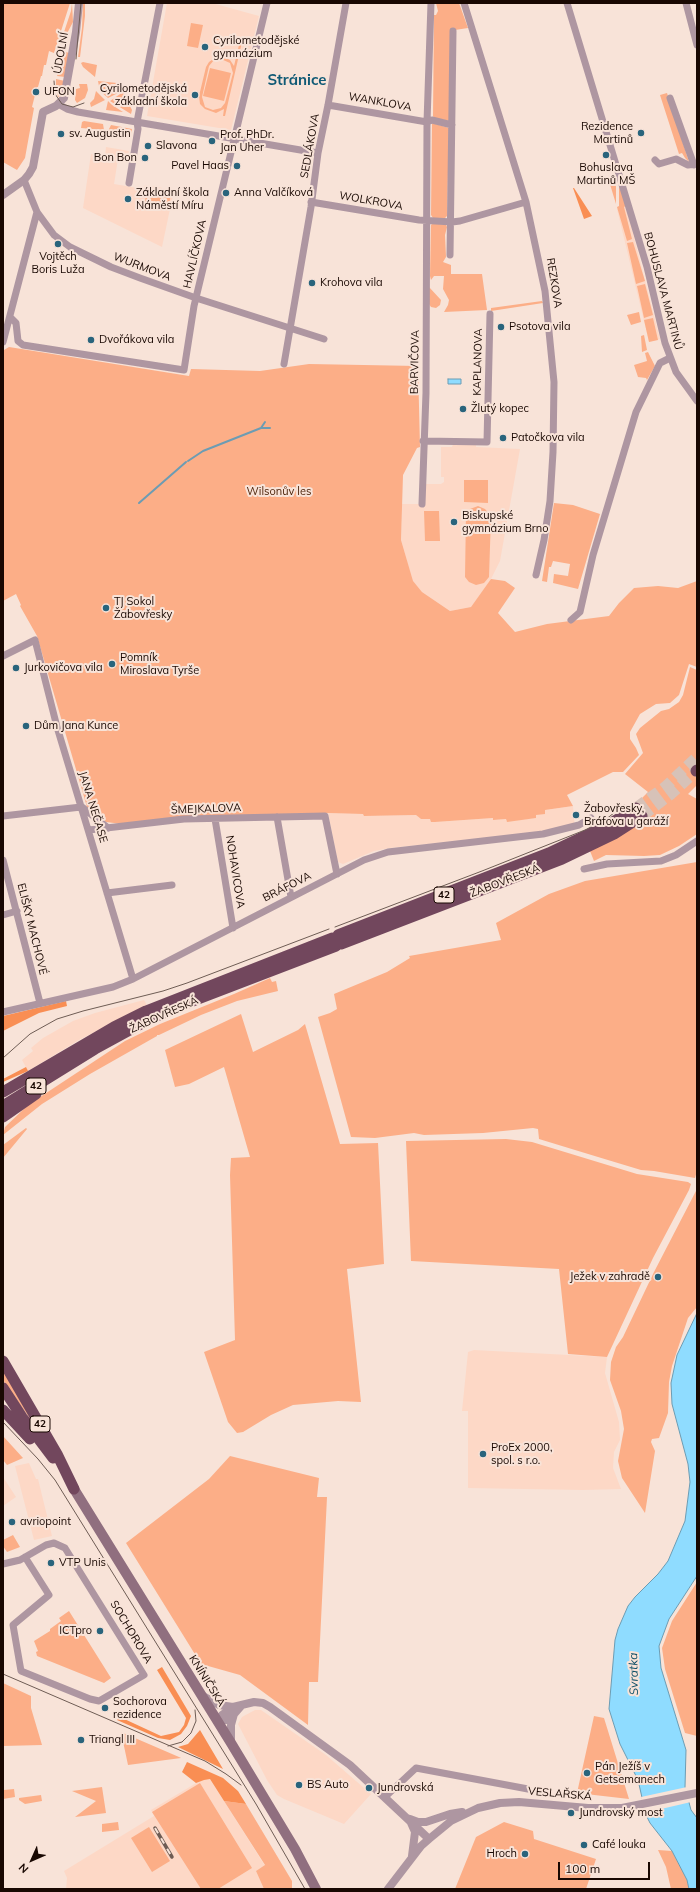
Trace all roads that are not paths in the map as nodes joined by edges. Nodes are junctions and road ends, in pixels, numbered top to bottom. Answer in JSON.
{"nodes":[{"id":1,"x":79,"y":3,"type":"edge"},
{"id":2,"x":160,"y":3,"type":"edge"},
{"id":3,"x":267,"y":3,"type":"edge"},
{"id":4,"x":346,"y":3,"type":"edge"},
{"id":5,"x":431,"y":3,"type":"edge"},
{"id":6,"x":464,"y":3,"type":"edge"},
{"id":7,"x":567,"y":3,"type":"edge"},
{"id":8,"x":686,"y":3,"type":"edge"},
{"id":9,"x":453,"y":31,"type":"dead end"},
{"id":10,"x":697,"y":45,"type":"edge"},
{"id":11,"x":670,"y":98,"type":"dead end"},
{"id":12,"x":58,"y":104,"type":"junction"},
{"id":13,"x":328,"y":104,"type":"junction"},
{"id":14,"x":137,"y":122,"type":"junction"},
{"id":15,"x":427,"y":122,"type":"junction"},
{"id":16,"x":452,"y":125,"type":"junction"},
{"id":17,"x":234,"y":138,"type":"junction"},
{"id":18,"x":318,"y":153,"type":"junction"},
{"id":19,"x":655,"y":160,"type":"dead end"},
{"id":20,"x":695,"y":164,"type":"edge"},
{"id":21,"x":24,"y":180,"type":"junction"},
{"id":22,"x":129,"y":183,"type":"dead end"},
{"id":23,"x":3,"y":195,"type":"edge"},
{"id":24,"x":311,"y":202,"type":"junction"},
{"id":25,"x":526,"y":202,"type":"junction"},
{"id":26,"x":37,"y":212,"type":"junction"},
{"id":27,"x":427,"y":221,"type":"junction"},
{"id":28,"x":449,"y":221,"type":"junction"},
{"id":29,"x":450,"y":255,"type":"dead end"},
{"id":30,"x":196,"y":298,"type":"junction"},
{"id":31,"x":490,"y":314,"type":"dead end"},
{"id":32,"x":10,"y":317,"type":"junction"},
{"id":33,"x":291,"y":328,"type":"junction"},
{"id":34,"x":324,"y":339,"type":"dead end"},
{"id":35,"x":3,"y":341,"type":"edge"},
{"id":36,"x":670,"y":358,"type":"junction"},
{"id":37,"x":284,"y":364,"type":"dead end"},
{"id":38,"x":697,"y":401,"type":"edge"},
{"id":39,"x":423,"y":441,"type":"junction"},
{"id":40,"x":422,"y":504,"type":"dead end"},
{"id":41,"x":536,"y":575,"type":"dead end"},
{"id":42,"x":571,"y":620,"type":"dead end"},
{"id":43,"x":3,"y":656,"type":"edge"},
{"id":44,"x":81,"y":807,"type":"junction"},
{"id":45,"x":639,"y":812,"type":"tunnel mouth"},
{"id":46,"x":3,"y":816,"type":"edge"},
{"id":47,"x":277,"y":818,"type":"junction"},
{"id":48,"x":591,"y":818,"type":"dead end"},
{"id":49,"x":215,"y":819,"type":"junction"},
{"id":50,"x":108,"y":828,"type":"junction"},
{"id":51,"x":88,"y":830,"type":"junction"},
{"id":52,"x":697,"y":841,"type":"edge"},
{"id":53,"x":3,"y":860,"type":"edge"},
{"id":54,"x":584,"y":869,"type":"dead end"},
{"id":55,"x":337,"y":874,"type":"junction"},
{"id":56,"x":172,"y":885,"type":"dead end"},
{"id":57,"x":107,"y":893,"type":"junction"},
{"id":58,"x":291,"y":897,"type":"junction"},
{"id":59,"x":17,"y":911,"type":"junction"},
{"id":60,"x":3,"y":914,"type":"edge"},
{"id":61,"x":233,"y":928,"type":"junction"},
{"id":62,"x":337,"y":941,"type":"junction"},
{"id":63,"x":133,"y":979,"type":"junction"},
{"id":64,"x":40,"y":1004,"type":"junction"},
{"id":65,"x":3,"y":1012,"type":"edge"},
{"id":66,"x":68,"y":1066,"type":"junction"},
{"id":67,"x":43,"y":1069,"type":"junction"},
{"id":68,"x":3,"y":1084,"type":"edge"},
{"id":69,"x":3,"y":1092,"type":"edge"},
{"id":70,"x":3,"y":1106,"type":"edge"},
{"id":71,"x":19,"y":1106,"type":"junction"},
{"id":72,"x":3,"y":1117,"type":"edge"},
{"id":73,"x":3,"y":1124,"type":"edge"},
{"id":74,"x":3,"y":1361,"type":"edge"},
{"id":75,"x":3,"y":1388,"type":"edge"},
{"id":76,"x":3,"y":1410,"type":"edge"},
{"id":77,"x":74,"y":1489,"type":"junction"},
{"id":78,"x":25,"y":1557,"type":"junction"},
{"id":79,"x":3,"y":1564,"type":"edge"},
{"id":80,"x":201,"y":1695,"type":"junction"},
{"id":81,"x":236,"y":1709,"type":"junction"},
{"id":82,"x":217,"y":1721,"type":"junction"},
{"id":83,"x":231,"y":1743,"type":"junction"},
{"id":84,"x":528,"y":1789,"type":"dead end"},
{"id":85,"x":695,"y":1793,"type":"edge"},
{"id":86,"x":385,"y":1797,"type":"junction"},
{"id":87,"x":471,"y":1811,"type":"junction"},
{"id":88,"x":407,"y":1817,"type":"junction"},
{"id":89,"x":429,"y":1838,"type":"junction"},
{"id":90,"x":412,"y":1858,"type":"junction"},
{"id":91,"x":316,"y":1889,"type":"edge"},
{"id":92,"x":388,"y":1889,"type":"edge"}],
"edges":[{"from":1,"to":12,"type":"street","name":"ÚDOLNÍ"},
{"from":2,"to":14,"type":"street"},
{"from":3,"to":17,"type":"street","name":"HAVLÍČKOVA"},
{"from":4,"to":13,"type":"street","name":"SEDLÁKOVA"},
{"from":5,"to":15,"type":"street","name":"BARVIČOVA"},
{"from":6,"to":25,"type":"street","name":"REZKOVA"},
{"from":7,"to":36,"type":"street","name":"BOHUSLAVA MARTINŮ"},
{"from":8,"to":10,"type":"street"},
{"from":9,"to":16,"type":"street"},
{"from":11,"to":20,"type":"street"},
{"from":12,"to":14,"type":"street"},
{"from":12,"to":21,"type":"street"},
{"from":13,"to":15,"type":"street","name":"WANKLOVA"},
{"from":13,"to":18,"type":"street","name":"SEDLÁKOVA"},
{"from":14,"to":17,"type":"street"},
{"from":14,"to":22,"type":"street"},
{"from":15,"to":16,"type":"street"},
{"from":15,"to":27,"type":"street","name":"BARVIČOVA"},
{"from":16,"to":28,"type":"street"},
{"from":17,"to":18,"type":"street"},
{"from":17,"to":30,"type":"street","name":"HAVLÍČKOVA"},
{"from":18,"to":24,"type":"street","name":"SEDLÁKOVA"},
{"from":19,"to":20,"type":"street"},
{"from":21,"to":23,"type":"street"},
{"from":21,"to":26,"type":"street","name":"WURMOVA"},
{"from":24,"to":27,"type":"street","name":"WOLKROVA"},
{"from":24,"to":33,"type":"street","name":"SEDLÁKOVA"},
{"from":25,"to":28,"type":"street"},
{"from":25,"to":41,"type":"street","name":"REZKOVA"},
{"from":26,"to":30,"type":"street","name":"WURMOVA"},
{"from":26,"to":32,"type":"street"},
{"from":27,"to":28,"type":"street"},
{"from":27,"to":39,"type":"street","name":"BARVIČOVA"},
{"from":28,"to":29,"type":"street"},
{"from":30,"to":32,"type":"street","name":"HAVLÍČKOVA"},
{"from":30,"to":33,"type":"street","name":"WURMOVA"},
{"from":31,"to":39,"type":"street","name":"KAPLANOVA"},
{"from":32,"to":35,"type":"street"},
{"from":33,"to":34,"type":"street","name":"WURMOVA"},
{"from":33,"to":37,"type":"street","name":"SEDLÁKOVA"},
{"from":36,"to":38,"type":"street"},
{"from":36,"to":42,"type":"street","name":"BOHUSLAVA MARTINŮ"},
{"from":39,"to":40,"type":"street","name":"BARVIČOVA"},
{"from":43,"to":44,"type":"street","name":"JANA NEČASE"},
{"from":44,"to":46,"type":"street"},
{"from":44,"to":50,"type":"street"},
{"from":44,"to":51,"type":"street","name":"JANA NEČASE"},
{"from":45,"to":62,"type":"highway","name":"ŽABOVŘESKÁ","number":"42"},
{"from":47,"to":49,"type":"street","name":"ŠMEJKALOVA"},
{"from":47,"to":55,"type":"street","name":"ŠMEJKALOVA"},
{"from":47,"to":58,"type":"street"},
{"from":48,"to":55,"type":"street","name":"BRÁFOVA"},
{"from":49,"to":50,"type":"street","name":"ŠMEJKALOVA"},
{"from":49,"to":61,"type":"street","name":"NOHAVICOVA"},
{"from":50,"to":51,"type":"street","name":"ŠMEJKALOVA"},
{"from":51,"to":57,"type":"street","name":"JANA NEČASE"},
{"from":52,"to":54,"type":"street"},
{"from":53,"to":59,"type":"street","name":"ELIŠKY MACHOVÉ"},
{"from":55,"to":58,"type":"street","name":"BRÁFOVA"},
{"from":56,"to":57,"type":"street"},
{"from":57,"to":63,"type":"street","name":"JANA NEČASE"},
{"from":58,"to":61,"type":"street","name":"BRÁFOVA"},
{"from":59,"to":60,"type":"street"},
{"from":59,"to":64,"type":"street","name":"ELIŠKY MACHOVÉ"},
{"from":61,"to":63,"type":"street","name":"BRÁFOVA"},
{"from":62,"to":66,"type":"highway","name":"ŽABOVŘESKÁ","number":"42"},
{"from":62,"to":67,"type":"highway","name":"ŽABOVŘESKÁ","number":"42"},
{"from":63,"to":64,"type":"street","name":"BRÁFOVA"},
{"from":64,"to":65,"type":"street","name":"BRÁFOVA"},
{"from":66,"to":70,"type":"highway","name":"ŽABOVŘESKÁ","number":"42"},
{"from":66,"to":71,"type":"highway","number":"42"},
{"from":67,"to":68,"type":"highway","number":"42"},
{"from":67,"to":69,"type":"highway","name":"ŽABOVŘESKÁ","number":"42"},
{"from":71,"to":72,"type":"highway","number":"42"},
{"from":71,"to":73,"type":"highway","number":"42"},
{"from":74,"to":77,"type":"highway","number":"42"},
{"from":75,"to":77,"type":"highway","number":"42"},
{"from":76,"to":77,"type":"highway","number":"42"},
{"from":77,"to":80,"type":"main road","name":"KNÍNIČSKÁ"},
{"from":78,"to":78,"type":"street","name":"SOCHOROVA"},
{"from":78,"to":79,"type":"street","name":"SOCHOROVA"},
{"from":80,"to":81,"type":"street"},
{"from":80,"to":82,"type":"main road","name":"KNÍNIČSKÁ"},
{"from":81,"to":82,"type":"street"},
{"from":81,"to":83,"type":"street"},
{"from":81,"to":86,"type":"street"},
{"from":82,"to":83,"type":"main road","name":"KNÍNIČSKÁ"},
{"from":83,"to":91,"type":"main road","name":"KNÍNIČSKÁ"},
{"from":84,"to":86,"type":"street","name":"VESLAŘSKÁ"},
{"from":85,"to":87,"type":"street","name":"VESLAŘSKÁ"},
{"from":86,"to":88,"type":"street"},
{"from":87,"to":88,"type":"street"},
{"from":87,"to":89,"type":"street","name":"VESLAŘSKÁ"},
{"from":88,"to":89,"type":"street"},
{"from":88,"to":90,"type":"street"},
{"from":89,"to":90,"type":"street","name":"VESLAŘSKÁ"},
{"from":90,"to":92,"type":"street","name":"VESLAŘSKÁ"}]}
